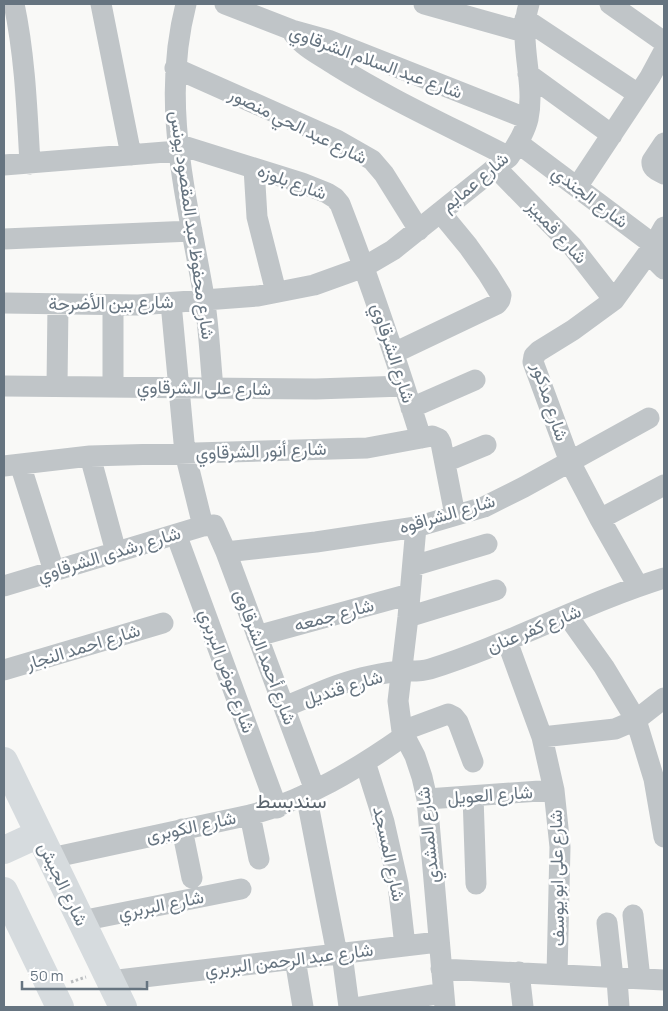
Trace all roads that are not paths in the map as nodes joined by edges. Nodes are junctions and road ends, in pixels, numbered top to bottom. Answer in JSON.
{"nodes":[{"id":1,"x":14,"y":4,"type":"edge"},
{"id":2,"x":101,"y":4,"type":"edge"},
{"id":3,"x":186,"y":4,"type":"edge"},
{"id":4,"x":225,"y":4,"type":"edge"},
{"id":5,"x":424,"y":4,"type":"edge"},
{"id":6,"x":610,"y":4,"type":"edge"},
{"id":7,"x":476,"y":11,"type":"edge"},
{"id":8,"x":526,"y":18,"type":"edge"},
{"id":9,"x":11,"y":29,"type":"edge"},
{"id":10,"x":292,"y":30,"type":"junction"},
{"id":11,"x":664,"y":42,"type":"edge"},
{"id":12,"x":664,"y":52,"type":"edge"},
{"id":13,"x":175,"y":68,"type":"junction"},
{"id":14,"x":528,"y":74,"type":"junction"},
{"id":15,"x":638,"y":94,"type":"junction"},
{"id":16,"x":528,"y":119,"type":"junction"},
{"id":17,"x":612,"y":135,"type":"junction"},
{"id":18,"x":664,"y":144,"type":"edge"},
{"id":19,"x":178,"y":148,"type":"junction"},
{"id":20,"x":131,"y":155,"type":"junction"},
{"id":21,"x":508,"y":156,"type":"junction"},
{"id":22,"x":30,"y":164,"type":"junction"},
{"id":23,"x":4,"y":165,"type":"edge"},
{"id":24,"x":254,"y":168,"type":"junction"},
{"id":25,"x":659,"y":171,"type":"edge"},
{"id":26,"x":577,"y":186,"type":"junction"},
{"id":27,"x":440,"y":212,"type":"junction"},
{"id":28,"x":419,"y":230,"type":"junction"},
{"id":29,"x":192,"y":231,"type":"junction"},
{"id":30,"x":4,"y":239,"type":"edge"},
{"id":31,"x":658,"y":243,"type":"edge"},
{"id":32,"x":364,"y":267,"type":"junction"},
{"id":33,"x":664,"y":269,"type":"edge"},
{"id":34,"x":276,"y":292,"type":"junction"},
{"id":35,"x":205,"y":300,"type":"junction"},
{"id":36,"x":614,"y":300,"type":"junction"},
{"id":37,"x":4,"y":302,"type":"edge"},
{"id":38,"x":171,"y":303,"type":"junction"},
{"id":39,"x":58,"y":304,"type":"junction"},
{"id":40,"x":113,"y":305,"type":"junction"},
{"id":41,"x":394,"y":353,"type":"junction"},
{"id":42,"x":475,"y":380,"type":"dead end"},
{"id":43,"x":4,"y":386,"type":"edge"},
{"id":44,"x":57,"y":386,"type":"junction"},
{"id":45,"x":404,"y":386,"type":"junction"},
{"id":46,"x":113,"y":387,"type":"junction"},
{"id":47,"x":179,"y":387,"type":"junction"},
{"id":48,"x":213,"y":388,"type":"junction"},
{"id":49,"x":411,"y":408,"type":"junction"},
{"id":50,"x":649,"y":418,"type":"dead end"},
{"id":51,"x":421,"y":438,"type":"junction"},
{"id":52,"x":486,"y":445,"type":"dead end"},
{"id":53,"x":185,"y":453,"type":"junction"},
{"id":54,"x":90,"y":456,"type":"junction"},
{"id":55,"x":445,"y":462,"type":"junction"},
{"id":56,"x":570,"y":462,"type":"junction"},
{"id":57,"x":12,"y":465,"type":"edge"},
{"id":58,"x":664,"y":485,"type":"edge"},
{"id":59,"x":455,"y":515,"type":"junction"},
{"id":60,"x":600,"y":519,"type":"junction"},
{"id":61,"x":208,"y":525,"type":"junction"},
{"id":62,"x":416,"y":527,"type":"junction"},
{"id":63,"x":176,"y":534,"type":"junction"},
{"id":64,"x":487,"y":544,"type":"dead end"},
{"id":65,"x":116,"y":552,"type":"junction"},
{"id":66,"x":226,"y":552,"type":"junction"},
{"id":67,"x":413,"y":566,"type":"junction"},
{"id":68,"x":54,"y":571,"type":"junction"},
{"id":69,"x":656,"y":583,"type":"edge"},
{"id":70,"x":4,"y":586,"type":"edge"},
{"id":71,"x":496,"y":590,"type":"dead end"},
{"id":72,"x":410,"y":594,"type":"junction"},
{"id":73,"x":567,"y":615,"type":"junction"},
{"id":74,"x":408,"y":617,"type":"junction"},
{"id":75,"x":163,"y":623,"type":"dead end"},
{"id":76,"x":257,"y":636,"type":"junction"},
{"id":77,"x":506,"y":641,"type":"junction"},
{"id":78,"x":4,"y":670,"type":"edge"},
{"id":79,"x":402,"y":671,"type":"junction"},
{"id":80,"x":664,"y":698,"type":"edge"},
{"id":81,"x":284,"y":707,"type":"junction"},
{"id":82,"x":636,"y":720,"type":"junction"},
{"id":83,"x":403,"y":733,"type":"junction"},
{"id":84,"x":542,"y":737,"type":"junction"},
{"id":85,"x":4,"y":761,"type":"edge"},
{"id":86,"x":365,"y":762,"type":"junction"},
{"id":87,"x":473,"y":762,"type":"dead end"},
{"id":88,"x":659,"y":778,"type":"edge"},
{"id":89,"x":554,"y":790,"type":"junction"},
{"id":90,"x":310,"y":792,"type":"junction"},
{"id":91,"x":473,"y":796,"type":"junction"},
{"id":92,"x":427,"y":800,"type":"junction"},
{"id":93,"x":277,"y":808,"type":"junction"},
{"id":94,"x":250,"y":815,"type":"junction"},
{"id":95,"x":182,"y":829,"type":"junction"},
{"id":96,"x":664,"y":837,"type":"edge"},
{"id":97,"x":45,"y":846,"type":"junction"},
{"id":98,"x":4,"y":850,"type":"edge"},
{"id":99,"x":259,"y":859,"type":"dead end"},
{"id":100,"x":192,"y":878,"type":"dead end"},
{"id":101,"x":476,"y":884,"type":"dead end"},
{"id":102,"x":242,"y":889,"type":"dead end"},
{"id":103,"x":4,"y":891,"type":"edge"},
{"id":104,"x":633,"y":915,"type":"dead end"},
{"id":105,"x":81,"y":921,"type":"junction"},
{"id":106,"x":607,"y":923,"type":"dead end"},
{"id":107,"x":438,"y":942,"type":"junction"},
{"id":108,"x":405,"y":946,"type":"junction"},
{"id":109,"x":339,"y":954,"type":"junction"},
{"id":110,"x":295,"y":959,"type":"junction"},
{"id":111,"x":440,"y":969,"type":"junction"},
{"id":112,"x":520,"y":972,"type":"junction"},
{"id":113,"x":557,"y":974,"type":"junction"},
{"id":114,"x":108,"y":976,"type":"junction"},
{"id":115,"x":615,"y":978,"type":"junction"},
{"id":116,"x":640,"y":979,"type":"junction"},
{"id":117,"x":664,"y":980,"type":"edge"},
{"id":118,"x":56,"y":998,"type":"edge"},
{"id":119,"x":444,"y":1000,"type":"edge"},
{"id":120,"x":123,"y":1007,"type":"edge"},
{"id":121,"x":303,"y":1007,"type":"edge"},
{"id":122,"x":349,"y":1007,"type":"edge"},
{"id":123,"x":360,"y":1007,"type":"edge"},
{"id":124,"x":523,"y":1007,"type":"edge"},
{"id":125,"x":619,"y":1007,"type":"edge"}],
"edges":[{"from":1,"to":9,"type":"street"},
{"from":2,"to":20,"type":"street"},
{"from":3,"to":13,"type":"street","name":"شارع محفوظ عبد المقصود يونس"},
{"from":4,"to":10,"type":"street","name":"شارع عبد السلام الشرقاوي"},
{"from":5,"to":7,"type":"street"},
{"from":6,"to":11,"type":"street"},
{"from":7,"to":8,"type":"street"},
{"from":8,"to":14,"type":"street","name":"شارع عمايم"},
{"from":8,"to":15,"type":"street"},
{"from":9,"to":22,"type":"street"},
{"from":10,"to":16,"type":"street","name":"شارع عبد السلام الشرقاوي"},
{"from":10,"to":21,"type":"street"},
{"from":12,"to":15,"type":"street"},
{"from":13,"to":19,"type":"street","name":"شارع محفوظ عبد المقصود يونس"},
{"from":13,"to":28,"type":"street","name":"شارع عبد الحي منصور"},
{"from":14,"to":16,"type":"street","name":"شارع عمايم"},
{"from":14,"to":17,"type":"street"},
{"from":15,"to":17,"type":"street"},
{"from":16,"to":21,"type":"street","name":"شارع عمايم"},
{"from":17,"to":26,"type":"street"},
{"from":18,"to":25,"type":"street"},
{"from":19,"to":20,"type":"street"},
{"from":19,"to":24,"type":"street","name":"شارع بلوزه"},
{"from":19,"to":29,"type":"street","name":"شارع محفوظ عبد المقصود يونس"},
{"from":20,"to":22,"type":"street"},
{"from":21,"to":26,"type":"street","name":"شارع الجندي"},
{"from":21,"to":27,"type":"street","name":"شارع عمايم"},
{"from":21,"to":36,"type":"street","name":"شارع قمبيز"},
{"from":22,"to":23,"type":"street"},
{"from":24,"to":32,"type":"street","name":"شارع بلوزه"},
{"from":24,"to":34,"type":"street"},
{"from":26,"to":31,"type":"street","name":"شارع الجندي"},
{"from":27,"to":28,"type":"street","name":"شارع عمايم"},
{"from":27,"to":41,"type":"street"},
{"from":28,"to":32,"type":"street","name":"شارع عمايم"},
{"from":29,"to":30,"type":"street"},
{"from":29,"to":35,"type":"street","name":"شارع محفوظ عبد المقصود يونس"},
{"from":31,"to":33,"type":"street"},
{"from":31,"to":36,"type":"street","name":"شارع مدكور"},
{"from":32,"to":34,"type":"street","name":"شارع بين الأضرحة"},
{"from":32,"to":41,"type":"street","name":"شارع الشرقاوي"},
{"from":34,"to":35,"type":"street","name":"شارع بين الأضرحة"},
{"from":35,"to":38,"type":"street","name":"شارع بين الأضرحة"},
{"from":35,"to":48,"type":"street","name":"شارع محفوظ عبد المقصود يونس"},
{"from":36,"to":56,"type":"street","name":"شارع مدكور"},
{"from":37,"to":39,"type":"street","name":"شارع بين الأضرحة"},
{"from":38,"to":40,"type":"street","name":"شارع بين الأضرحة"},
{"from":38,"to":47,"type":"street","name":"شارع أحمد الشرقاوى"},
{"from":39,"to":40,"type":"street","name":"شارع بين الأضرحة"},
{"from":39,"to":44,"type":"street"},
{"from":40,"to":46,"type":"street"},
{"from":41,"to":45,"type":"street","name":"شارع الشرقاوي"},
{"from":42,"to":49,"type":"street"},
{"from":43,"to":44,"type":"street","name":"شارع على الشرقاوي"},
{"from":44,"to":46,"type":"street","name":"شارع على الشرقاوي"},
{"from":45,"to":48,"type":"street","name":"شارع على الشرقاوي"},
{"from":45,"to":49,"type":"street","name":"شارع الشرقاوي"},
{"from":46,"to":47,"type":"street","name":"شارع على الشرقاوي"},
{"from":47,"to":48,"type":"street","name":"شارع على الشرقاوي"},
{"from":47,"to":53,"type":"street","name":"شارع أحمد الشرقاوى"},
{"from":49,"to":51,"type":"street","name":"شارع الشرقاوي"},
{"from":50,"to":56,"type":"street","name":"شارع الشراقوه"},
{"from":51,"to":53,"type":"street","name":"شارع أنور الشرقاوي"},
{"from":51,"to":55,"type":"street","name":"شارع أنور الشرقاوي"},
{"from":52,"to":55,"type":"street"},
{"from":53,"to":54,"type":"street","name":"شارع أنور الشرقاوي"},
{"from":53,"to":61,"type":"street","name":"شارع أحمد الشرقاوى"},
{"from":54,"to":57,"type":"street","name":"شارع أنور الشرقاوي"},
{"from":54,"to":65,"type":"street"},
{"from":55,"to":59,"type":"street","name":"شارع أنور الشرقاوي"},
{"from":56,"to":59,"type":"street","name":"شارع الشراقوه"},
{"from":56,"to":60,"type":"street","name":"شارع مدكور"},
{"from":57,"to":68,"type":"street"},
{"from":58,"to":60,"type":"street"},
{"from":59,"to":62,"type":"street","name":"شارع الشراقوه"},
{"from":60,"to":69,"type":"street","name":"شارع مدكور"},
{"from":61,"to":63,"type":"street","name":"شارع رشدى الشرقاوي"},
{"from":61,"to":66,"type":"street","name":"شارع أحمد الشرقاوى"},
{"from":62,"to":66,"type":"street","name":"شارع الشراقوه"},
{"from":62,"to":67,"type":"street","name":"شارع المشدي"},
{"from":63,"to":65,"type":"street","name":"شارع رشدى الشرقاوي"},
{"from":63,"to":93,"type":"street","name":"شارع عوض البربري"},
{"from":64,"to":67,"type":"street"},
{"from":65,"to":68,"type":"street","name":"شارع رشدى الشرقاوي"},
{"from":66,"to":76,"type":"street","name":"شارع أحمد الشرقاوى"},
{"from":67,"to":72,"type":"street","name":"شارع المشدي"},
{"from":68,"to":70,"type":"street","name":"شارع رشدى الشرقاوي"},
{"from":69,"to":73,"type":"street","name":"شارع كفر عنان"},
{"from":71,"to":74,"type":"street"},
{"from":72,"to":74,"type":"street","name":"شارع المشدي"},
{"from":72,"to":76,"type":"street","name":"شارع جمعه"},
{"from":73,"to":77,"type":"street","name":"شارع كفر عنان"},
{"from":73,"to":82,"type":"street"},
{"from":74,"to":79,"type":"street","name":"شارع المشدي"},
{"from":75,"to":78,"type":"street","name":"شارع احمد النجار"},
{"from":76,"to":81,"type":"street","name":"شارع أحمد الشرقاوى"},
{"from":77,"to":79,"type":"street","name":"شارع كفر عنان"},
{"from":77,"to":84,"type":"street","name":"شارع على ابو يوسف"},
{"from":79,"to":81,"type":"street","name":"شارع قنديل"},
{"from":79,"to":83,"type":"street","name":"شارع المشدي"},
{"from":80,"to":82,"type":"street"},
{"from":81,"to":90,"type":"street","name":"شارع أحمد الشرقاوى"},
{"from":82,"to":84,"type":"street"},
{"from":82,"to":88,"type":"street"},
{"from":83,"to":86,"type":"street","name":"شارع الكوبرى"},
{"from":83,"to":87,"type":"street","name":"شارع الكوبرى"},
{"from":83,"to":92,"type":"street","name":"شارع المشدي"},
{"from":84,"to":89,"type":"street","name":"شارع على ابو يوسف"},
{"from":85,"to":97,"type":"main road","name":"شارع الجيش"},
{"from":86,"to":90,"type":"street","name":"شارع الكوبرى"},
{"from":86,"to":108,"type":"street","name":"شارع المسجد"},
{"from":88,"to":96,"type":"street"},
{"from":89,"to":91,"type":"street","name":"شارع العويل"},
{"from":89,"to":113,"type":"street","name":"شارع على ابو يوسف"},
{"from":90,"to":93,"type":"street","name":"شارع الكوبرى"},
{"from":90,"to":109,"type":"street","name":"شارع أحمد الشرقاوى"},
{"from":91,"to":92,"type":"street","name":"شارع العويل"},
{"from":91,"to":101,"type":"street"},
{"from":92,"to":107,"type":"street","name":"شارع المشدي"},
{"from":93,"to":94,"type":"street","name":"شارع الكوبرى"},
{"from":94,"to":95,"type":"street","name":"شارع الكوبرى"},
{"from":94,"to":99,"type":"street"},
{"from":95,"to":97,"type":"street","name":"شارع الكوبرى"},
{"from":95,"to":100,"type":"street"},
{"from":97,"to":98,"type":"main road"},
{"from":97,"to":105,"type":"main road","name":"شارع الجيش"},
{"from":102,"to":105,"type":"street","name":"شارع البربري"},
{"from":103,"to":118,"type":"main road"},
{"from":104,"to":116,"type":"street"},
{"from":105,"to":114,"type":"main road","name":"شارع الجيش"},
{"from":106,"to":115,"type":"street"},
{"from":107,"to":108,"type":"street","name":"شارع عبد الرحمن البربري"},
{"from":107,"to":111,"type":"street","name":"شارع المشدي"},
{"from":108,"to":109,"type":"street","name":"شارع عبد الرحمن البربري"},
{"from":109,"to":110,"type":"street","name":"شارع عبد الرحمن البربري"},
{"from":109,"to":122,"type":"street","name":"شارع أحمد الشرقاوى"},
{"from":110,"to":114,"type":"street","name":"شارع عبد الرحمن البربري"},
{"from":110,"to":121,"type":"street"},
{"from":111,"to":112,"type":"street"},
{"from":111,"to":119,"type":"street","name":"شارع المشدي"},
{"from":112,"to":113,"type":"street"},
{"from":112,"to":124,"type":"street"},
{"from":113,"to":115,"type":"street"},
{"from":114,"to":120,"type":"main road","name":"شارع الجيش"},
{"from":115,"to":116,"type":"street"},
{"from":115,"to":125,"type":"street"},
{"from":116,"to":117,"type":"street"},
{"from":119,"to":123,"type":"street"}]}
